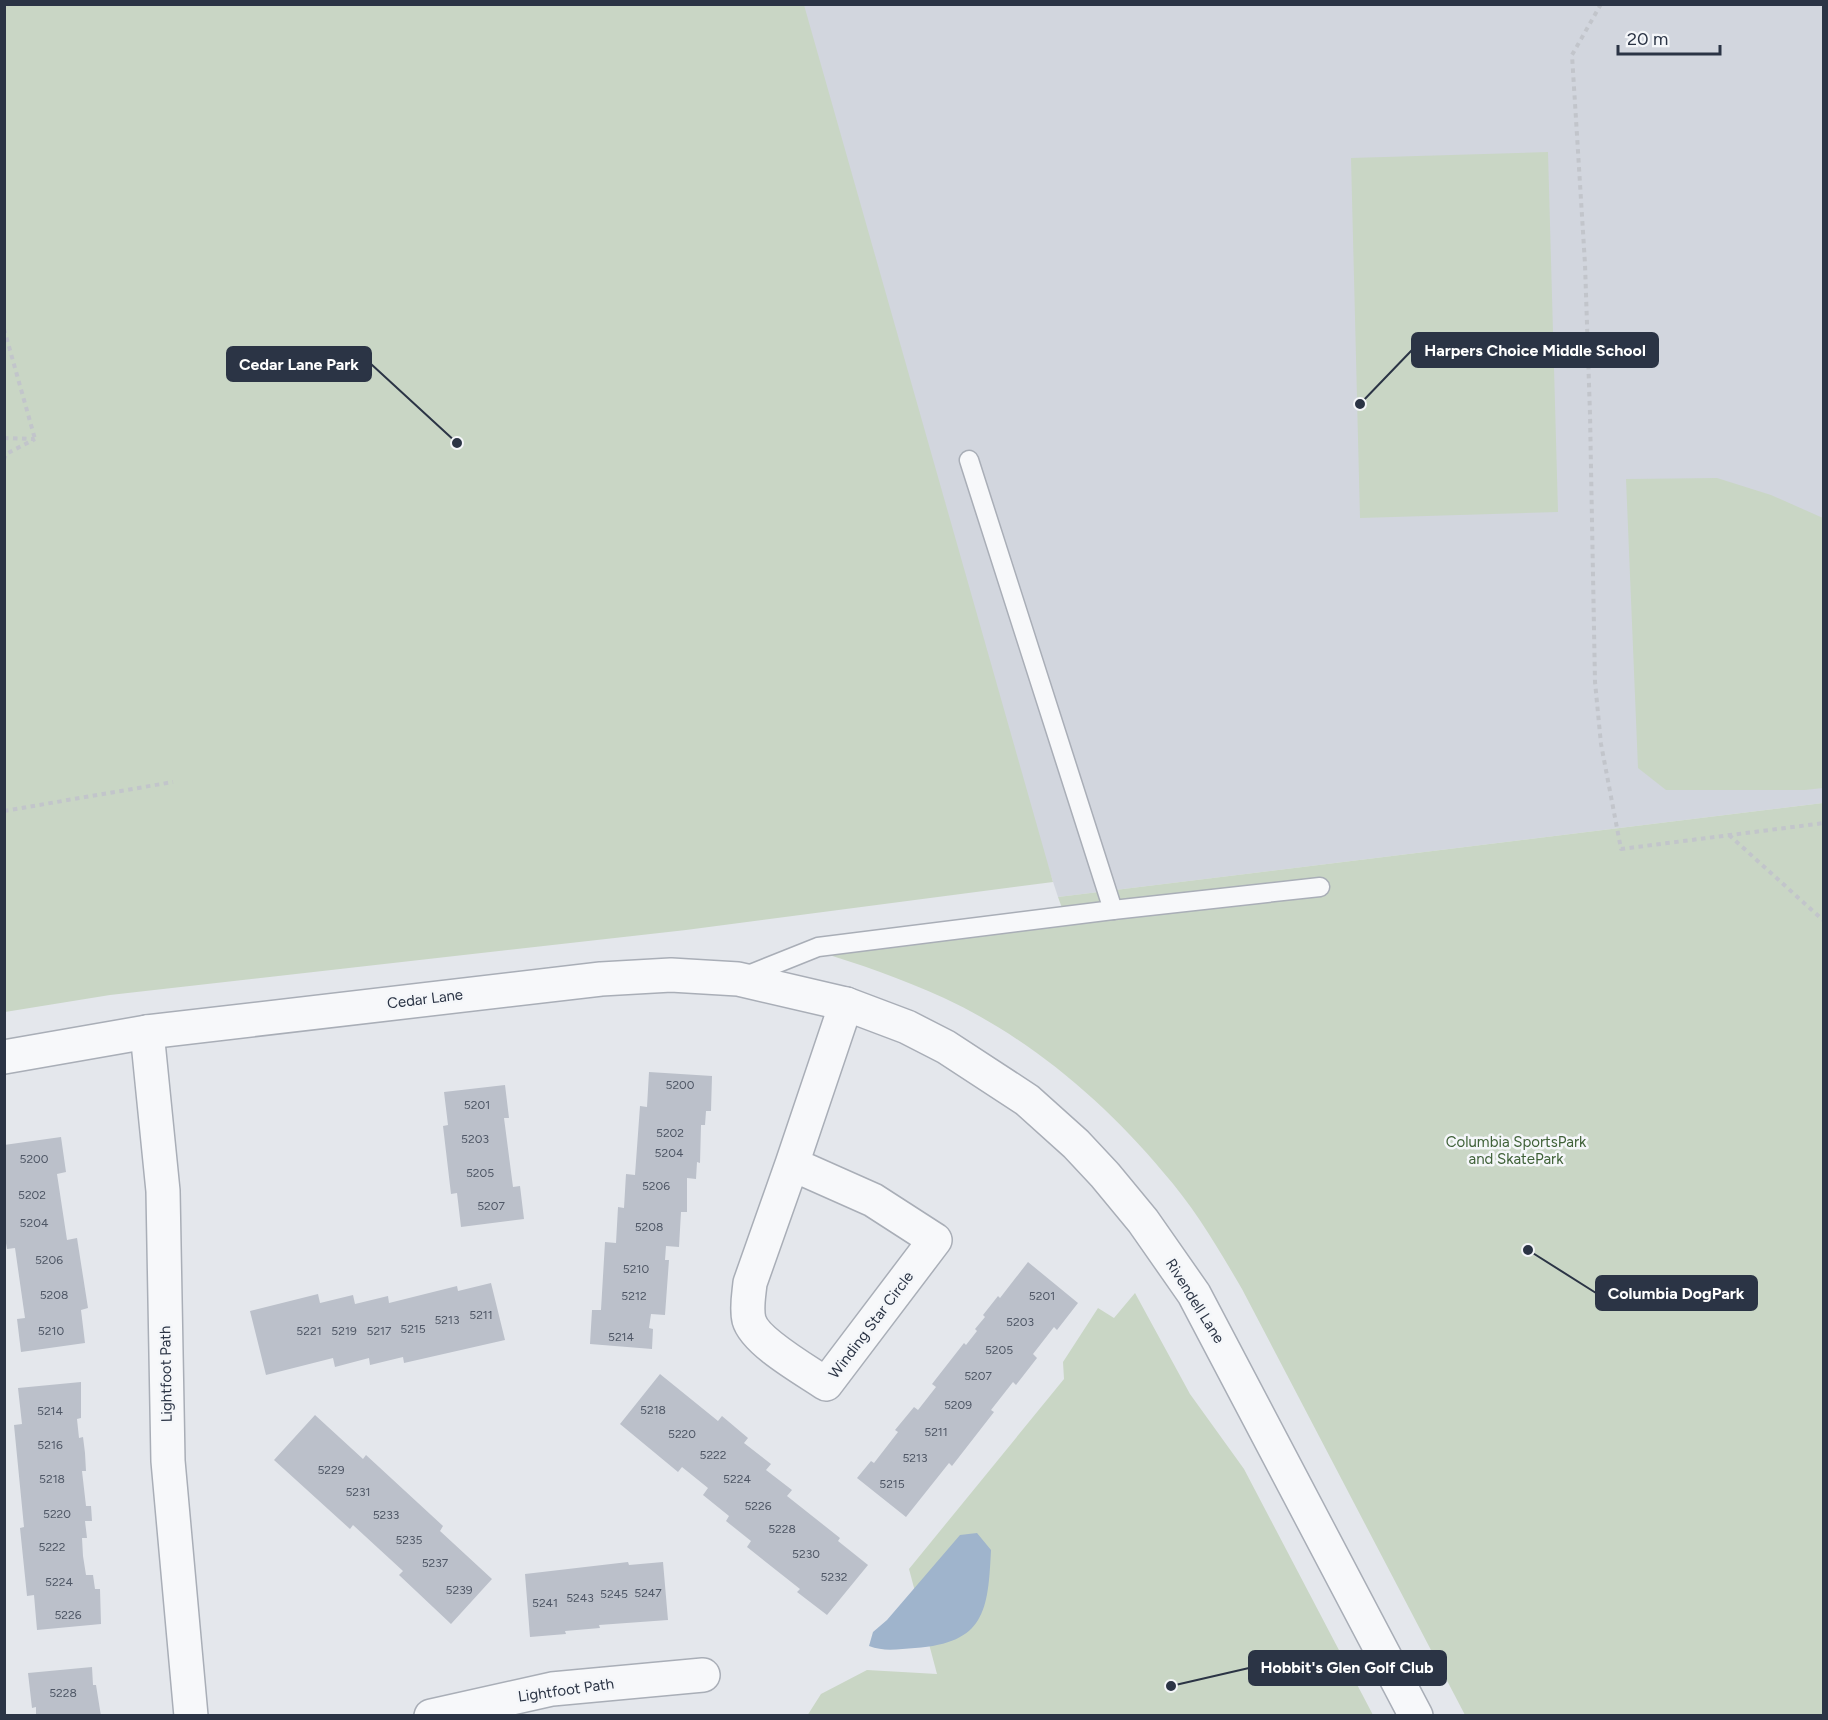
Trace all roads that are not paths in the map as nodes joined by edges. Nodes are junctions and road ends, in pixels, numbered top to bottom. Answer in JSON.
{"nodes":[{"id":1,"x":969,"y":460,"type":"dead end"},
{"id":2,"x":1320,"y":888,"type":"dead end"},
{"id":3,"x":1113,"y":910,"type":"junction"},
{"id":4,"x":738,"y":979,"type":"junction"},
{"id":5,"x":846,"y":1004,"type":"junction"},
{"id":6,"x":147,"y":1032,"type":"junction"},
{"id":7,"x":4,"y":1057,"type":"edge"},
{"id":8,"x":792,"y":1164,"type":"junction"},
{"id":9,"x":703,"y":1675,"type":"dead end"},
{"id":10,"x":191,"y":1716,"type":"edge"},
{"id":11,"x":431,"y":1716,"type":"edge"},
{"id":12,"x":1416,"y":1716,"type":"edge"}],
"edges":[{"from":1,"to":3,"type":"lane"},
{"from":2,"to":3,"type":"lane"},
{"from":3,"to":4,"type":"lane"},
{"from":4,"to":5,"type":"street","name":"Cedar Lane"},
{"from":4,"to":6,"type":"street","name":"Cedar Lane"},
{"from":5,"to":8,"type":"street","name":"Winding Star Circle"},
{"from":5,"to":12,"type":"street","name":"Rivendell Lane"},
{"from":6,"to":7,"type":"street","name":"Cedar Lane"},
{"from":6,"to":10,"type":"street","name":"Lightfoot Path"},
{"from":8,"to":8,"type":"street","name":"Winding Star Circle"},
{"from":9,"to":11,"type":"street","name":"Lightfoot Path"}]}
